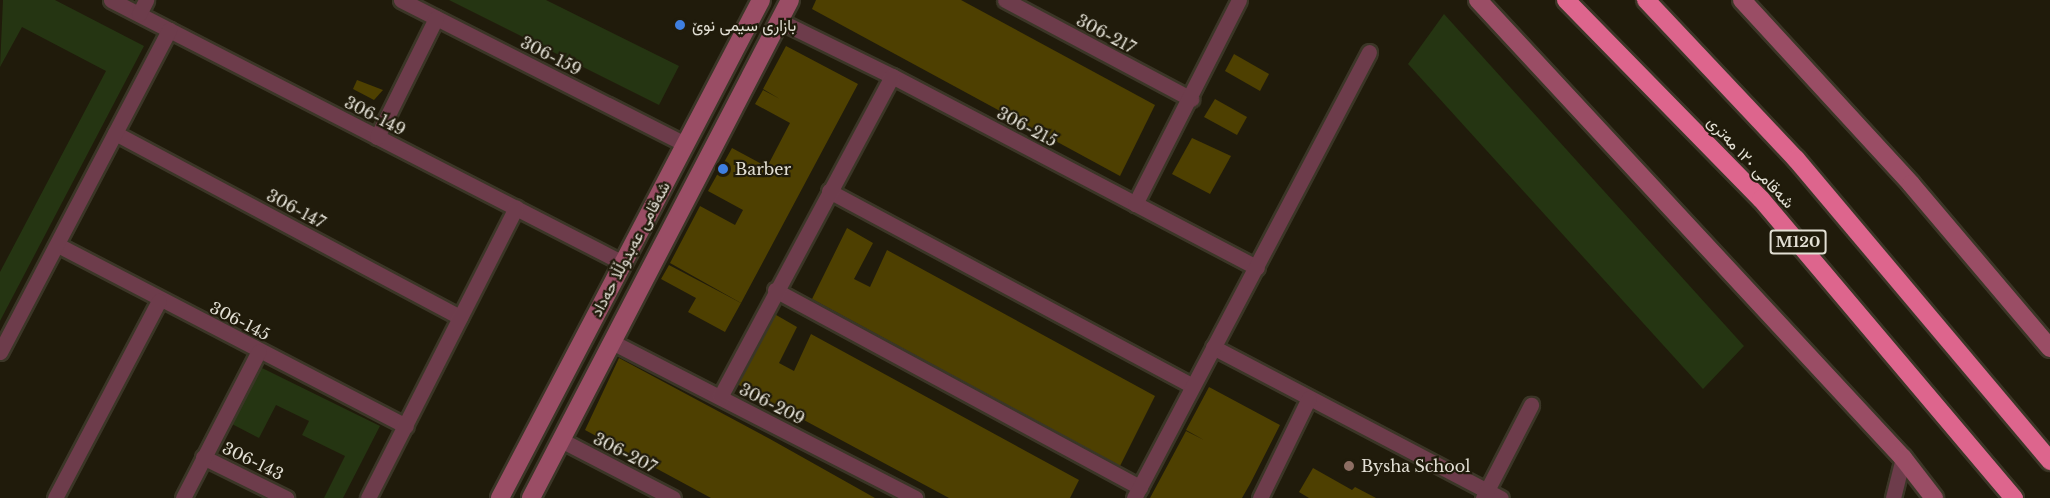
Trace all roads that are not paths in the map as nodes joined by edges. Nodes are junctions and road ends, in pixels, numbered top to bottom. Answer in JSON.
{"nodes":[{"id":1,"x":111,"y":0,"type":"edge"},
{"id":2,"x":146,"y":0,"type":"edge"},
{"id":3,"x":401,"y":0,"type":"edge"},
{"id":4,"x":761,"y":0,"type":"edge"},
{"id":5,"x":790,"y":0,"type":"edge"},
{"id":6,"x":1005,"y":0,"type":"edge"},
{"id":7,"x":1239,"y":0,"type":"edge"},
{"id":8,"x":1478,"y":0,"type":"edge"},
{"id":9,"x":1566,"y":0,"type":"edge"},
{"id":10,"x":1646,"y":0,"type":"edge"},
{"id":11,"x":1742,"y":0,"type":"edge"},
{"id":12,"x":139,"y":14,"type":"junction"},
{"id":13,"x":436,"y":18,"type":"junction"},
{"id":14,"x":780,"y":21,"type":"junction"},
{"id":15,"x":169,"y":30,"type":"junction"},
{"id":16,"x":1369,"y":52,"type":"dead end"},
{"id":17,"x":892,"y":76,"type":"junction"},
{"id":18,"x":716,"y":87,"type":"junction"},
{"id":19,"x":737,"y":99,"type":"junction"},
{"id":20,"x":1191,"y":99,"type":"junction"},
{"id":21,"x":115,"y":133,"type":"junction"},
{"id":22,"x":377,"y":137,"type":"junction"},
{"id":23,"x":685,"y":144,"type":"junction"},
{"id":24,"x":829,"y":191,"type":"junction"},
{"id":25,"x":1135,"y":204,"type":"junction"},
{"id":26,"x":516,"y":208,"type":"junction"},
{"id":27,"x":58,"y":245,"type":"junction"},
{"id":28,"x":623,"y":263,"type":"junction"},
{"id":29,"x":1257,"y":268,"type":"junction"},
{"id":30,"x":775,"y":290,"type":"junction"},
{"id":31,"x":159,"y":300,"type":"junction"},
{"id":32,"x":460,"y":317,"type":"junction"},
{"id":33,"x":612,"y":342,"type":"junction"},
{"id":34,"x":1213,"y":347,"type":"junction"},
{"id":35,"x":2050,"y":348,"type":"edge"},
{"id":36,"x":259,"y":351,"type":"junction"},
{"id":37,"x":0,"y":352,"type":"edge"},
{"id":38,"x":1192,"y":386,"type":"junction"},
{"id":39,"x":720,"y":397,"type":"junction"},
{"id":40,"x":1309,"y":398,"type":"junction"},
{"id":41,"x":1531,"y":405,"type":"dead end"},
{"id":42,"x":406,"y":426,"type":"junction"},
{"id":43,"x":561,"y":440,"type":"junction"},
{"id":44,"x":203,"y":457,"type":"junction"},
{"id":45,"x":1903,"y":458,"type":"junction"},
{"id":46,"x":2050,"y":461,"type":"edge"},
{"id":47,"x":895,"y":493,"type":"edge"},
{"id":48,"x":1137,"y":493,"type":"edge"},
{"id":49,"x":1485,"y":494,"type":"edge"},
{"id":50,"x":55,"y":498,"type":"edge"},
{"id":51,"x":183,"y":498,"type":"edge"},
{"id":52,"x":286,"y":498,"type":"edge"},
{"id":53,"x":368,"y":498,"type":"edge"},
{"id":54,"x":500,"y":498,"type":"edge"},
{"id":55,"x":531,"y":498,"type":"edge"},
{"id":56,"x":674,"y":498,"type":"edge"},
{"id":57,"x":915,"y":498,"type":"edge"},
{"id":58,"x":1260,"y":498,"type":"edge"},
{"id":59,"x":1501,"y":498,"type":"edge"},
{"id":60,"x":1893,"y":498,"type":"edge"},
{"id":61,"x":1934,"y":498,"type":"edge"},
{"id":62,"x":2014,"y":498,"type":"edge"}],
"edges":[{"from":1,"to":12,"type":"street","name":"306-149"},
{"from":2,"to":12,"type":"street"},
{"from":3,"to":13,"type":"street","name":"306-159"},
{"from":4,"to":18,"type":"street","name":"شەقامی عەبدوڵڵا حەداد"},
{"from":5,"to":14,"type":"street","name":"شەقامی عەبدوڵڵا حەداد"},
{"from":6,"to":20,"type":"street","name":"306-217"},
{"from":7,"to":20,"type":"street"},
{"from":8,"to":45,"type":"street"},
{"from":9,"to":62,"type":"highway","name":"شەقامی ١٢٠ مەتری","number":"M120"},
{"from":10,"to":46,"type":"highway","name":"شەقامی ١٢٠ مەتری","number":"M120"},
{"from":11,"to":35,"type":"street"},
{"from":12,"to":15,"type":"street","name":"306-149"},
{"from":13,"to":22,"type":"street"},
{"from":13,"to":23,"type":"street","name":"306-159"},
{"from":14,"to":17,"type":"street","name":"306-215"},
{"from":14,"to":19,"type":"street","name":"شەقامی عەبدوڵڵا حەداد"},
{"from":15,"to":21,"type":"street"},
{"from":15,"to":22,"type":"street","name":"306-149"},
{"from":16,"to":29,"type":"street"},
{"from":17,"to":24,"type":"street"},
{"from":17,"to":25,"type":"street","name":"306-215"},
{"from":18,"to":19,"type":"street"},
{"from":18,"to":23,"type":"street","name":"شەقامی عەبدوڵڵا حەداد"},
{"from":19,"to":33,"type":"street","name":"شەقامی عەبدوڵڵا حەداد"},
{"from":20,"to":25,"type":"street"},
{"from":21,"to":27,"type":"street"},
{"from":21,"to":32,"type":"street","name":"306-147"},
{"from":22,"to":26,"type":"street","name":"306-149"},
{"from":23,"to":28,"type":"street","name":"شەقامی عەبدوڵڵا حەداد"},
{"from":24,"to":30,"type":"street"},
{"from":24,"to":38,"type":"street"},
{"from":25,"to":29,"type":"street","name":"306-215"},
{"from":26,"to":28,"type":"street","name":"306-149"},
{"from":26,"to":32,"type":"street"},
{"from":27,"to":31,"type":"street","name":"306-145"},
{"from":27,"to":37,"type":"street"},
{"from":28,"to":54,"type":"street","name":"شەقامی عەبدوڵڵا حەداد"},
{"from":29,"to":34,"type":"street"},
{"from":30,"to":39,"type":"street"},
{"from":30,"to":48,"type":"street"},
{"from":31,"to":36,"type":"street","name":"306-145"},
{"from":31,"to":50,"type":"street"},
{"from":32,"to":42,"type":"street"},
{"from":33,"to":39,"type":"street","name":"306-209"},
{"from":33,"to":43,"type":"street","name":"شەقامی عەبدوڵڵا حەداد"},
{"from":34,"to":38,"type":"street"},
{"from":34,"to":40,"type":"street"},
{"from":36,"to":42,"type":"street","name":"306-145"},
{"from":36,"to":44,"type":"street"},
{"from":38,"to":48,"type":"street"},
{"from":39,"to":47,"type":"street","name":"306-209"},
{"from":40,"to":49,"type":"street"},
{"from":40,"to":58,"type":"street"},
{"from":41,"to":49,"type":"street"},
{"from":42,"to":53,"type":"street"},
{"from":43,"to":55,"type":"street","name":"شەقامی عەبدوڵڵا حەداد"},
{"from":43,"to":56,"type":"street","name":"306-207"},
{"from":44,"to":51,"type":"street"},
{"from":44,"to":52,"type":"street","name":"306-143"},
{"from":45,"to":60,"type":"street"},
{"from":45,"to":61,"type":"street"},
{"from":47,"to":57,"type":"street","name":"306-209"},
{"from":49,"to":59,"type":"street"}]}
